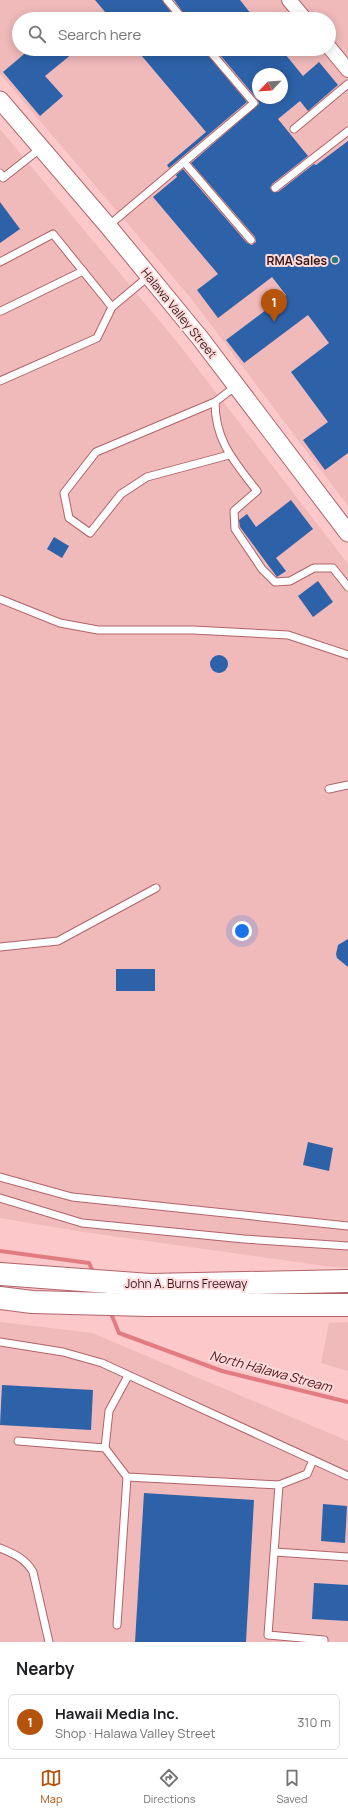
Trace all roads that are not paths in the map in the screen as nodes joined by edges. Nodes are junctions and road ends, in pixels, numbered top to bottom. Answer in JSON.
{"nodes":[{"id":1,"x":167,"y":0,"type":"edge"},
{"id":2,"x":289,"y":0,"type":"edge"},
{"id":3,"x":177,"y":12,"type":"edge"},
{"id":4,"x":299,"y":12,"type":"edge"},
{"id":5,"x":336,"y":55,"type":"edge"},
{"id":6,"x":214,"y":56,"type":"edge"},
{"id":7,"x":348,"y":70,"type":"edge"},
{"id":8,"x":348,"y":84,"type":"edge"},
{"id":9,"x":0,"y":100,"type":"edge"},
{"id":10,"x":294,"y":129,"type":"dead end"},
{"id":11,"x":348,"y":131,"type":"edge"},
{"id":12,"x":41,"y":148,"type":"junction"},
{"id":13,"x":184,"y":162,"type":"junction"},
{"id":14,"x":0,"y":174,"type":"edge"},
{"id":15,"x":275,"y":188,"type":"dead end"},
{"id":16,"x":108,"y":226,"type":"junction"},
{"id":17,"x":251,"y":240,"type":"dead end"},
{"id":18,"x":0,"y":262,"type":"edge"},
{"id":19,"x":83,"y":271,"type":"junction"},
{"id":20,"x":150,"y":276,"type":"junction"},
{"id":21,"x":112,"y":307,"type":"junction"},
{"id":22,"x":1,"y":311,"type":"dead end"},
{"id":23,"x":0,"y":381,"type":"edge"},
{"id":24,"x":236,"y":386,"type":"junction"},
{"id":25,"x":216,"y":402,"type":"junction"},
{"id":26,"x":229,"y":455,"type":"junction"},
{"id":27,"x":348,"y":533,"type":"edge"},
{"id":28,"x":348,"y":587,"type":"edge"},
{"id":29,"x":0,"y":599,"type":"edge"},
{"id":30,"x":348,"y":655,"type":"edge"},
{"id":31,"x":348,"y":785,"type":"edge"},
{"id":32,"x":329,"y":789,"type":"dead end"},
{"id":33,"x":156,"y":888,"type":"dead end"},
{"id":34,"x":0,"y":947,"type":"edge"},
{"id":35,"x":0,"y":1177,"type":"edge"},
{"id":36,"x":0,"y":1198,"type":"edge"},
{"id":37,"x":348,"y":1226,"type":"edge"},
{"id":38,"x":348,"y":1246,"type":"edge"},
{"id":39,"x":0,"y":1274,"type":"edge"},
{"id":40,"x":348,"y":1281,"type":"edge"},
{"id":41,"x":0,"y":1298,"type":"edge"},
{"id":42,"x":348,"y":1305,"type":"edge"},
{"id":43,"x":0,"y":1342,"type":"edge"},
{"id":44,"x":128,"y":1376,"type":"junction"},
{"id":45,"x":18,"y":1441,"type":"dead end"},
{"id":46,"x":106,"y":1448,"type":"junction"},
{"id":47,"x":313,"y":1460,"type":"junction"},
{"id":48,"x":348,"y":1476,"type":"edge"},
{"id":49,"x":127,"y":1477,"type":"junction"},
{"id":50,"x":279,"y":1485,"type":"junction"},
{"id":51,"x":0,"y":1548,"type":"edge"},
{"id":52,"x":275,"y":1552,"type":"junction"},
{"id":53,"x":348,"y":1557,"type":"edge"},
{"id":54,"x":117,"y":1626,"type":"dead end"},
{"id":55,"x":49,"y":1642,"type":"edge"},
{"id":56,"x":324,"y":1642,"type":"edge"}],
"edges":[{"from":1,"to":3,"type":"lane"},
{"from":2,"to":4,"type":"street"},
{"from":5,"to":7,"type":"street"},
{"from":6,"to":13,"type":"lane"},
{"from":8,"to":10,"type":"lane"},
{"from":9,"to":12,"type":"street","name":"Halawa Valley Street"},
{"from":11,"to":15,"type":"lane"},
{"from":12,"to":14,"type":"lane"},
{"from":12,"to":16,"type":"street","name":"Halawa Valley Street"},
{"from":13,"to":16,"type":"lane"},
{"from":13,"to":17,"type":"lane"},
{"from":16,"to":20,"type":"street","name":"Halawa Valley Street"},
{"from":18,"to":19,"type":"lane"},
{"from":19,"to":21,"type":"lane"},
{"from":19,"to":22,"type":"lane"},
{"from":20,"to":21,"type":"lane"},
{"from":20,"to":24,"type":"street","name":"Halawa Valley Street"},
{"from":21,"to":23,"type":"lane"},
{"from":24,"to":25,"type":"lane"},
{"from":24,"to":27,"type":"street","name":"Halawa Valley Street"},
{"from":25,"to":26,"type":"lane"},
{"from":25,"to":26,"type":"lane"},
{"from":26,"to":28,"type":"lane"},
{"from":29,"to":30,"type":"lane"},
{"from":31,"to":32,"type":"lane"},
{"from":33,"to":34,"type":"lane"},
{"from":35,"to":37,"type":"lane"},
{"from":36,"to":38,"type":"lane"},
{"from":39,"to":40,"type":"highway","name":"John A. Burns Freeway"},
{"from":41,"to":42,"type":"highway","name":"John A. Burns Freeway"},
{"from":43,"to":44,"type":"lane"},
{"from":44,"to":46,"type":"lane"},
{"from":44,"to":47,"type":"lane"},
{"from":45,"to":46,"type":"lane"},
{"from":46,"to":49,"type":"lane"},
{"from":47,"to":48,"type":"lane"},
{"from":47,"to":50,"type":"lane"},
{"from":49,"to":50,"type":"lane"},
{"from":49,"to":54,"type":"lane"},
{"from":50,"to":52,"type":"lane"},
{"from":51,"to":55,"type":"lane"},
{"from":52,"to":53,"type":"lane"},
{"from":52,"to":56,"type":"lane"}]}
